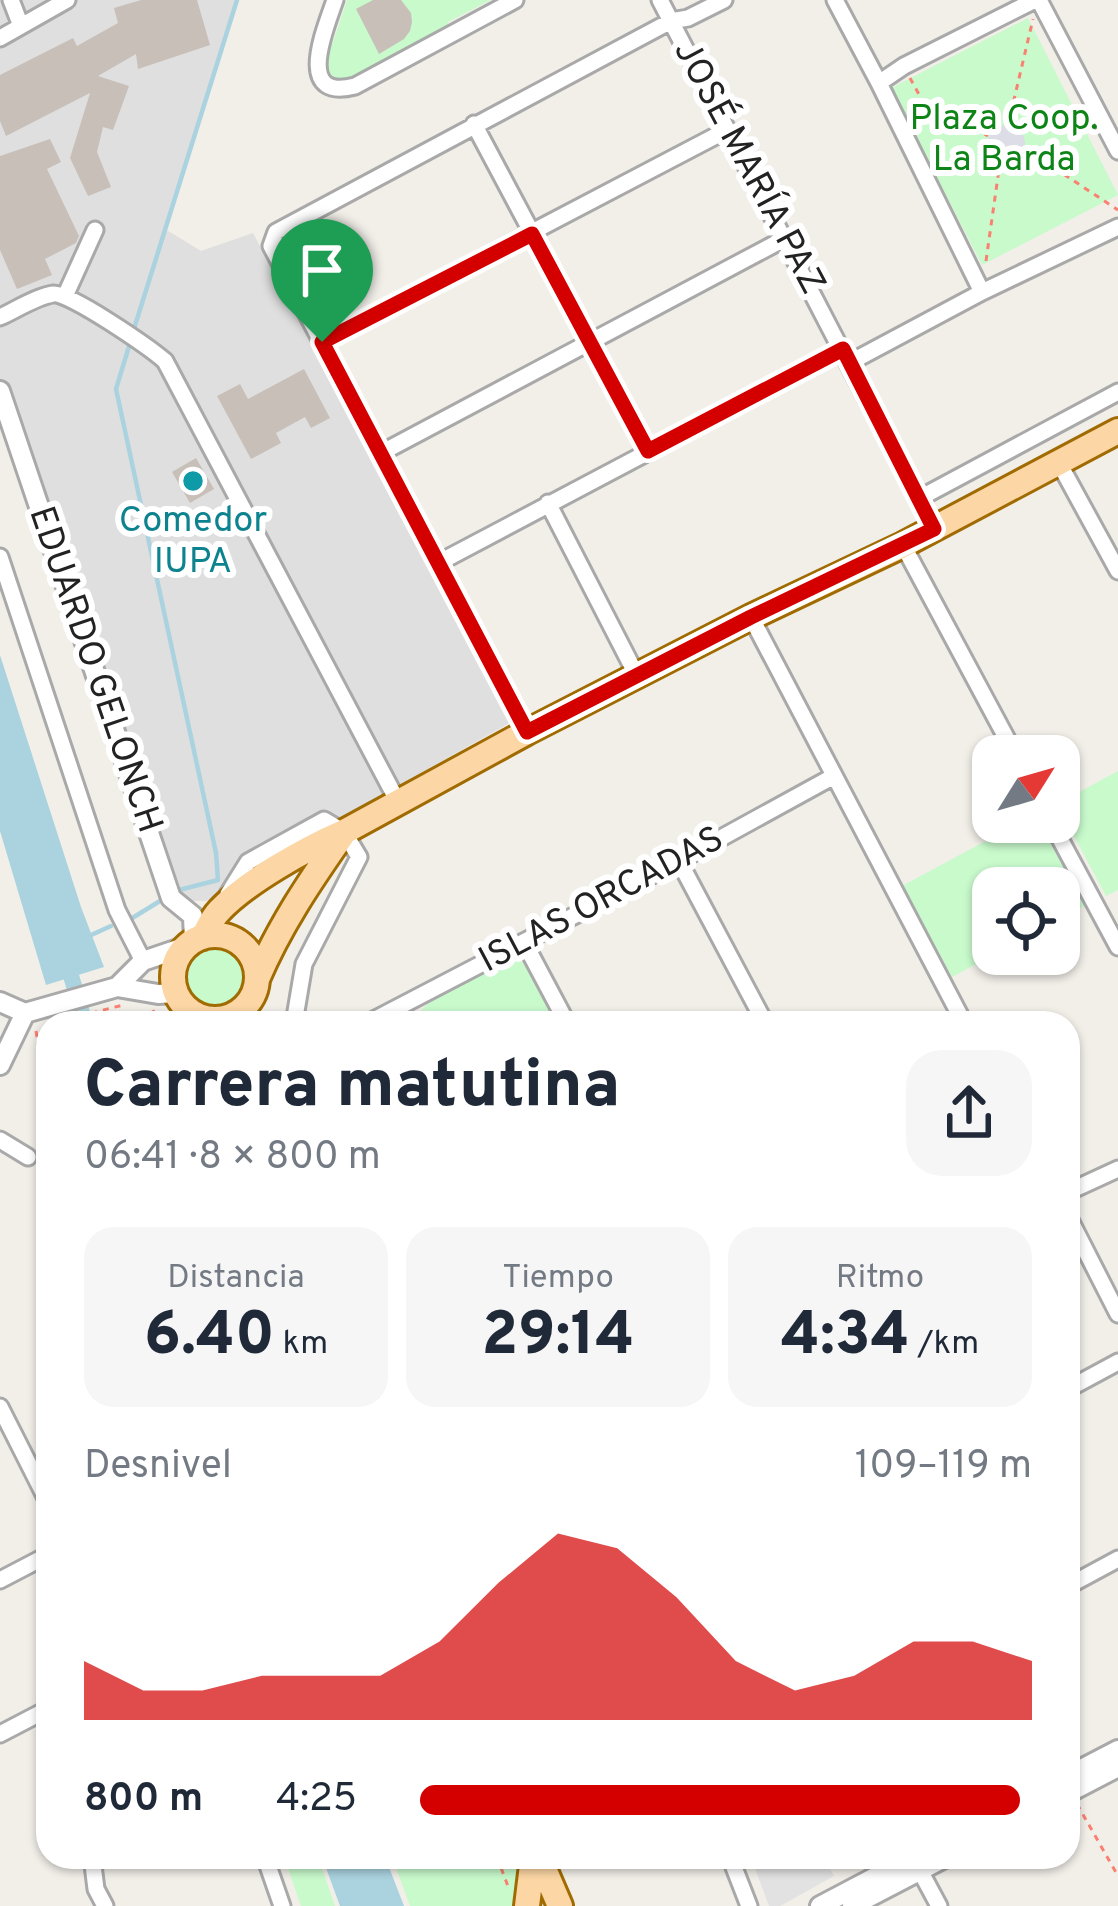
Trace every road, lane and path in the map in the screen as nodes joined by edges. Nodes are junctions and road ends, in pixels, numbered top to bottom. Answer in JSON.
{"nodes":[{"id":1,"x":11,"y":0,"type":"edge"},
{"id":2,"x":67,"y":0,"type":"edge"},
{"id":3,"x":335,"y":0,"type":"edge"},
{"id":4,"x":515,"y":0,"type":"edge"},
{"id":5,"x":660,"y":0,"type":"edge"},
{"id":6,"x":724,"y":0,"type":"edge"},
{"id":7,"x":835,"y":0,"type":"edge"},
{"id":8,"x":1037,"y":0,"type":"edge"},
{"id":9,"x":671,"y":21,"type":"junction"},
{"id":10,"x":1033,"y":21,"type":"dead end"},
{"id":11,"x":21,"y":26,"type":"junction"},
{"id":12,"x":0,"y":38,"type":"edge"},
{"id":13,"x":904,"y":66,"type":"junction"},
{"id":14,"x":879,"y":83,"type":"junction"},
{"id":15,"x":474,"y":124,"type":"junction"},
{"id":16,"x":1008,"y":125,"type":"dead end"},
{"id":17,"x":727,"y":130,"type":"junction"},
{"id":18,"x":988,"y":136,"type":"dead end"},
{"id":19,"x":1024,"y":148,"type":"dead end"},
{"id":20,"x":1118,"y":151,"type":"edge"},
{"id":21,"x":1000,"y":162,"type":"dead end"},
{"id":22,"x":1118,"y":210,"type":"edge"},
{"id":23,"x":1118,"y":226,"type":"edge"},
{"id":24,"x":94,"y":230,"type":"dead end"},
{"id":25,"x":532,"y":234,"type":"junction"},
{"id":26,"x":784,"y":238,"type":"junction"},
{"id":27,"x":982,"y":292,"type":"junction"},
{"id":28,"x":66,"y":294,"type":"junction"},
{"id":29,"x":0,"y":317,"type":"edge"},
{"id":30,"x":322,"y":342,"type":"junction"},
{"id":31,"x":590,"y":344,"type":"junction"},
{"id":32,"x":846,"y":356,"type":"junction"},
{"id":33,"x":0,"y":391,"type":"edge"},
{"id":34,"x":1118,"y":392,"type":"edge"},
{"id":35,"x":1118,"y":431,"type":"edge"},
{"id":36,"x":648,"y":451,"type":"junction"},
{"id":37,"x":381,"y":453,"type":"junction"},
{"id":38,"x":1058,"y":463,"type":"junction"},
{"id":39,"x":918,"y":499,"type":"junction"},
{"id":40,"x":548,"y":503,"type":"junction"},
{"id":41,"x":934,"y":529,"type":"junction"},
{"id":42,"x":903,"y":545,"type":"junction"},
{"id":43,"x":0,"y":557,"type":"edge"},
{"id":44,"x":440,"y":562,"type":"junction"},
{"id":45,"x":1118,"y":571,"type":"edge"},
{"id":46,"x":751,"y":617,"type":"junction"},
{"id":47,"x":637,"y":676,"type":"junction"},
{"id":48,"x":527,"y":732,"type":"junction"},
{"id":49,"x":1005,"y":735,"type":"edge"},
{"id":50,"x":834,"y":776,"type":"junction"},
{"id":51,"x":398,"y":802,"type":"junction"},
{"id":52,"x":344,"y":832,"type":"junction"},
{"id":53,"x":1062,"y":843,"type":"edge"},
{"id":54,"x":680,"y":861,"type":"junction"},
{"id":55,"x":200,"y":934,"type":"junction"},
{"id":56,"x":524,"y":942,"type":"junction"},
{"id":57,"x":1118,"y":947,"type":"edge"},
{"id":58,"x":143,"y":961,"type":"junction"},
{"id":59,"x":256,"y":986,"type":"junction"},
{"id":60,"x":117,"y":987,"type":"junction"},
{"id":61,"x":0,"y":1002,"type":"edge"},
{"id":62,"x":134,"y":1002,"type":"dead end"},
{"id":63,"x":407,"y":1003,"type":"junction"},
{"id":64,"x":179,"y":1006,"type":"edge"},
{"id":65,"x":152,"y":1007,"type":"dead end"},
{"id":66,"x":49,"y":1011,"type":"edge"},
{"id":67,"x":64,"y":1011,"type":"edge"},
{"id":68,"x":154,"y":1011,"type":"edge"},
{"id":69,"x":239,"y":1011,"type":"edge"},
{"id":70,"x":257,"y":1011,"type":"edge"},
{"id":71,"x":296,"y":1011,"type":"edge"},
{"id":72,"x":391,"y":1011,"type":"edge"},
{"id":73,"x":410,"y":1011,"type":"edge"},
{"id":74,"x":561,"y":1011,"type":"edge"},
{"id":75,"x":759,"y":1011,"type":"edge"},
{"id":76,"x":958,"y":1011,"type":"edge"},
{"id":77,"x":36,"y":1013,"type":"edge"},
{"id":78,"x":36,"y":1020,"type":"edge"},
{"id":79,"x":0,"y":1065,"type":"edge"},
{"id":80,"x":0,"y":1140,"type":"edge"},
{"id":81,"x":28,"y":1157,"type":"dead end"},
{"id":82,"x":1118,"y":1169,"type":"edge"},
{"id":83,"x":1080,"y":1186,"type":"edge"},
{"id":84,"x":1080,"y":1240,"type":"edge"},
{"id":85,"x":1118,"y":1314,"type":"edge"},
{"id":86,"x":1118,"y":1362,"type":"edge"},
{"id":87,"x":1080,"y":1382,"type":"edge"},
{"id":88,"x":0,"y":1407,"type":"edge"},
{"id":89,"x":5,"y":1427,"type":"edge"},
{"id":90,"x":36,"y":1481,"type":"edge"},
{"id":91,"x":1118,"y":1559,"type":"edge"},
{"id":92,"x":36,"y":1561,"type":"edge"},
{"id":93,"x":0,"y":1580,"type":"edge"},
{"id":94,"x":1080,"y":1580,"type":"edge"},
{"id":95,"x":36,"y":1715,"type":"edge"},
{"id":96,"x":0,"y":1734,"type":"edge"},
{"id":97,"x":1118,"y":1750,"type":"edge"},
{"id":98,"x":1118,"y":1767,"type":"edge"},
{"id":99,"x":1080,"y":1779,"type":"edge"},
{"id":100,"x":1080,"y":1783,"type":"edge"},
{"id":101,"x":1080,"y":1807,"type":"edge"},
{"id":102,"x":94,"y":1869,"type":"edge"},
{"id":103,"x":270,"y":1869,"type":"edge"},
{"id":104,"x":502,"y":1869,"type":"edge"},
{"id":105,"x":532,"y":1869,"type":"edge"},
{"id":106,"x":542,"y":1869,"type":"edge"},
{"id":107,"x":735,"y":1869,"type":"edge"},
{"id":108,"x":900,"y":1869,"type":"edge"},
{"id":109,"x":905,"y":1869,"type":"edge"},
{"id":110,"x":919,"y":1869,"type":"edge"},
{"id":111,"x":1118,"y":1876,"type":"edge"},
{"id":112,"x":520,"y":1903,"type":"edge"},
{"id":113,"x":105,"y":1906,"type":"edge"},
{"id":114,"x":282,"y":1906,"type":"edge"},
{"id":115,"x":560,"y":1906,"type":"edge"},
{"id":116,"x":749,"y":1906,"type":"edge"},
{"id":117,"x":820,"y":1906,"type":"edge"},
{"id":118,"x":852,"y":1906,"type":"edge"},
{"id":119,"x":939,"y":1906,"type":"edge"}],
"edges":[{"from":1,"to":11,"type":"street"},
{"from":2,"to":11,"type":"street"},
{"from":3,"to":4,"type":"street"},
{"from":5,"to":9,"type":"street","name":"JOSÉ MARÍA PAZ"},
{"from":6,"to":9,"type":"street"},
{"from":7,"to":14,"type":"street"},
{"from":8,"to":13,"type":"street"},
{"from":8,"to":20,"type":"street"},
{"from":9,"to":15,"type":"street"},
{"from":9,"to":17,"type":"street","name":"JOSÉ MARÍA PAZ"},
{"from":10,"to":16,"type":"path"},
{"from":11,"to":12,"type":"street"},
{"from":13,"to":14,"type":"street"},
{"from":13,"to":18,"type":"path"},
{"from":14,"to":27,"type":"street"},
{"from":15,"to":25,"type":"street"},
{"from":15,"to":30,"type":"street"},
{"from":17,"to":25,"type":"street"},
{"from":17,"to":26,"type":"street","name":"JOSÉ MARÍA PAZ"},
{"from":19,"to":22,"type":"path"},
{"from":21,"to":27,"type":"path"},
{"from":23,"to":27,"type":"street"},
{"from":24,"to":28,"type":"street"},
{"from":25,"to":30,"type":"street"},
{"from":25,"to":31,"type":"street"},
{"from":26,"to":31,"type":"street"},
{"from":26,"to":32,"type":"street","name":"JOSÉ MARÍA PAZ"},
{"from":27,"to":32,"type":"street"},
{"from":28,"to":29,"type":"street"},
{"from":28,"to":51,"type":"street"},
{"from":30,"to":37,"type":"street"},
{"from":31,"to":36,"type":"street"},
{"from":31,"to":37,"type":"street"},
{"from":32,"to":36,"type":"street"},
{"from":32,"to":39,"type":"street","name":"JOSÉ MARÍA PAZ"},
{"from":33,"to":55,"type":"street","name":"EDUARDO GELONCH"},
{"from":34,"to":39,"type":"street"},
{"from":35,"to":38,"type":"main road"},
{"from":36,"to":40,"type":"street"},
{"from":37,"to":44,"type":"street"},
{"from":38,"to":41,"type":"main road"},
{"from":38,"to":45,"type":"street"},
{"from":39,"to":41,"type":"street","name":"JOSÉ MARÍA PAZ"},
{"from":40,"to":44,"type":"street"},
{"from":40,"to":47,"type":"street"},
{"from":41,"to":42,"type":"main road"},
{"from":42,"to":46,"type":"main road"},
{"from":42,"to":49,"type":"street"},
{"from":43,"to":58,"type":"street"},
{"from":44,"to":48,"type":"street"},
{"from":46,"to":47,"type":"main road"},
{"from":46,"to":50,"type":"street"},
{"from":47,"to":48,"type":"main road"},
{"from":48,"to":51,"type":"main road"},
{"from":50,"to":54,"type":"street","name":"ISLAS ORCADAS"},
{"from":50,"to":76,"type":"street"},
{"from":51,"to":52,"type":"main road"},
{"from":52,"to":55,"type":"main road"},
{"from":52,"to":59,"type":"main road"},
{"from":52,"to":71,"type":"street"},
{"from":53,"to":57,"type":"street"},
{"from":54,"to":56,"type":"street","name":"ISLAS ORCADAS"},
{"from":54,"to":75,"type":"street"},
{"from":55,"to":58,"type":"street"},
{"from":55,"to":59,"type":"main road"},
{"from":55,"to":64,"type":"main road"},
{"from":56,"to":63,"type":"street","name":"ISLAS ORCADAS"},
{"from":56,"to":74,"type":"street"},
{"from":58,"to":60,"type":"street"},
{"from":59,"to":69,"type":"main road"},
{"from":59,"to":70,"type":"main road"},
{"from":60,"to":64,"type":"street"},
{"from":60,"to":66,"type":"street"},
{"from":61,"to":77,"type":"street"},
{"from":62,"to":67,"type":"path"},
{"from":63,"to":72,"type":"street","name":"ISLAS ORCADAS"},
{"from":63,"to":73,"type":"street"},
{"from":65,"to":68,"type":"path"},
{"from":78,"to":79,"type":"street"},
{"from":80,"to":81,"type":"street"},
{"from":82,"to":83,"type":"street"},
{"from":84,"to":85,"type":"street"},
{"from":86,"to":87,"type":"street"},
{"from":88,"to":89,"type":"street"},
{"from":89,"to":90,"type":"street"},
{"from":91,"to":94,"type":"street"},
{"from":92,"to":93,"type":"street"},
{"from":95,"to":96,"type":"street"},
{"from":97,"to":99,"type":"street"},
{"from":98,"to":100,"type":"street"},
{"from":101,"to":111,"type":"path"},
{"from":102,"to":113,"type":"street"},
{"from":103,"to":114,"type":"street"},
{"from":104,"to":112,"type":"path"},
{"from":105,"to":112,"type":"main road"},
{"from":106,"to":115,"type":"main road"},
{"from":107,"to":116,"type":"street"},
{"from":108,"to":117,"type":"street"},
{"from":109,"to":118,"type":"street"},
{"from":110,"to":119,"type":"street"}]}
